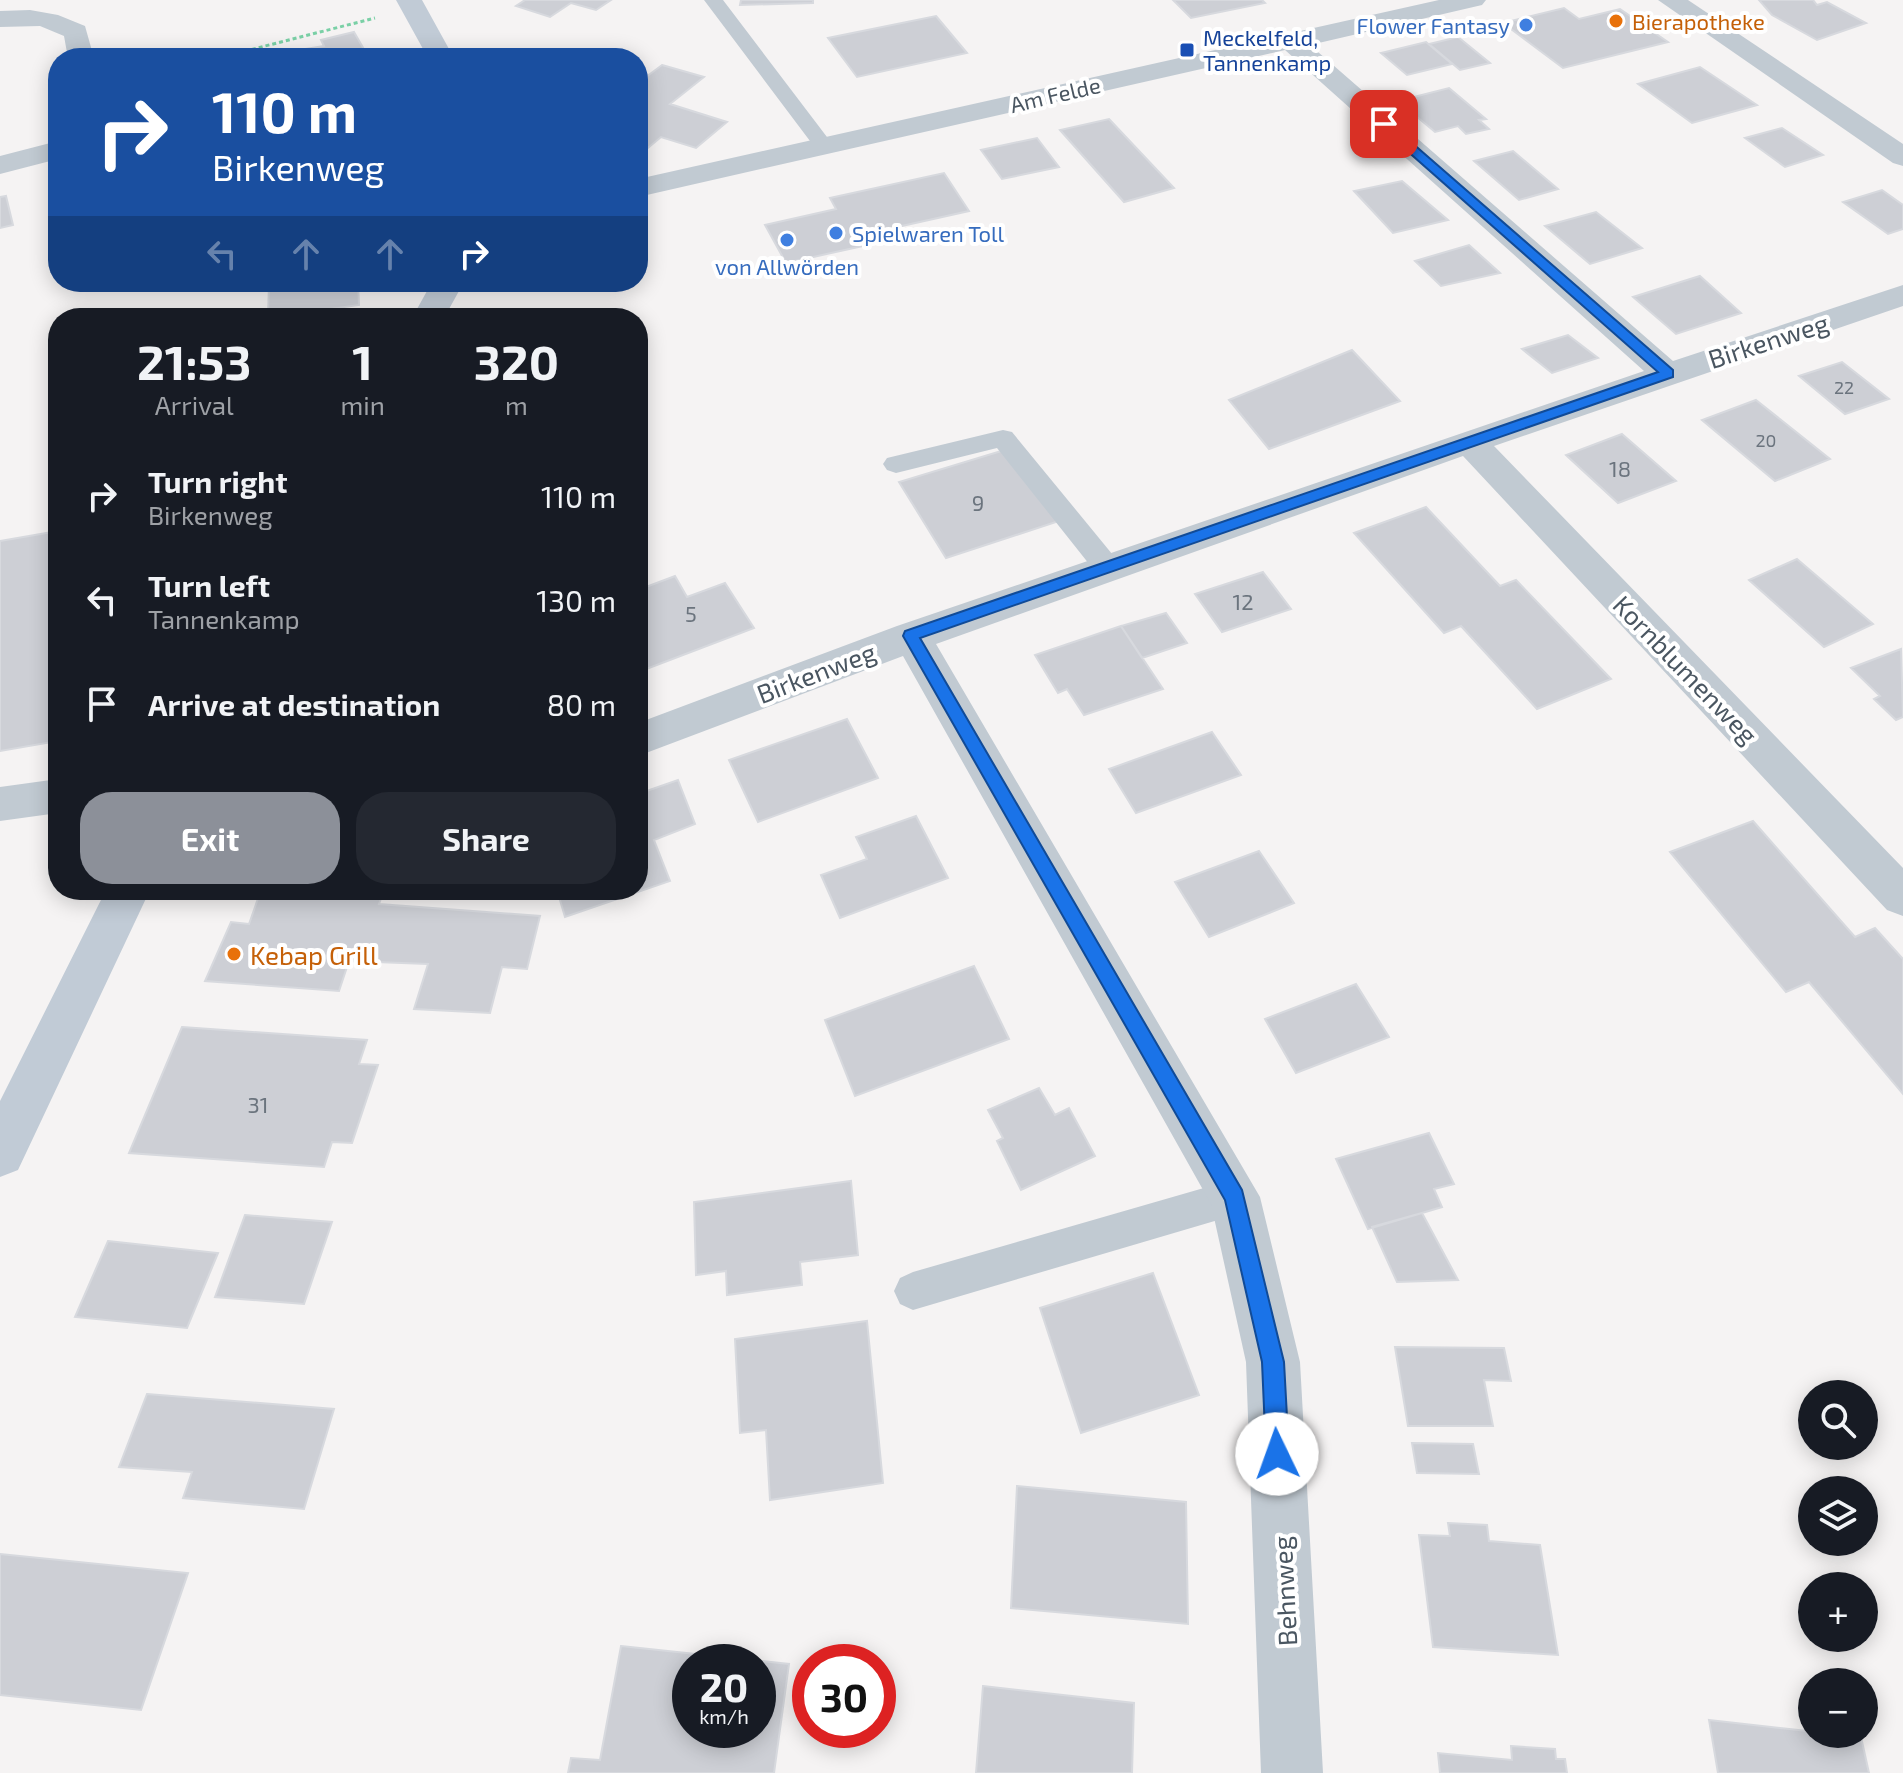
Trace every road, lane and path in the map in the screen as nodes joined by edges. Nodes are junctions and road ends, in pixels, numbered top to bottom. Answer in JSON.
{"nodes":[{"id":1,"x":713,"y":0,"type":"edge"},
{"id":2,"x":1473,"y":0,"type":"edge"},
{"id":3,"x":1671,"y":0,"type":"edge"},
{"id":4,"x":412,"y":5,"type":"edge"},
{"id":5,"x":0,"y":19,"type":"edge"},
{"id":6,"x":1290,"y":41,"type":"junction"},
{"id":7,"x":79,"y":48,"type":"edge"},
{"id":8,"x":266,"y":48,"type":"edge"},
{"id":9,"x":436,"y":48,"type":"edge"},
{"id":10,"x":823,"y":145,"type":"junction"},
{"id":11,"x":48,"y":153,"type":"edge"},
{"id":12,"x":1903,"y":157,"type":"edge"},
{"id":13,"x":0,"y":165,"type":"edge"},
{"id":14,"x":648,"y":186,"type":"edge"},
{"id":15,"x":1903,"y":295,"type":"edge"},
{"id":16,"x":1668,"y":374,"type":"junction"},
{"id":17,"x":1469,"y":441,"type":"junction"},
{"id":18,"x":896,"y":464,"type":"dead end"},
{"id":19,"x":1107,"y":567,"type":"junction"},
{"id":20,"x":911,"y":636,"type":"junction"},
{"id":21,"x":648,"y":736,"type":"edge"},
{"id":22,"x":48,"y":797,"type":"edge"},
{"id":23,"x":0,"y":804,"type":"edge"},
{"id":24,"x":1903,"y":897,"type":"edge"},
{"id":25,"x":123,"y":900,"type":"edge"},
{"id":26,"x":0,"y":1153,"type":"edge"},
{"id":27,"x":1235,"y":1197,"type":"junction"},
{"id":28,"x":913,"y":1291,"type":"dead end"},
{"id":29,"x":1292,"y":1773,"type":"edge"}],
"edges":[{"from":1,"to":10,"type":"lane"},
{"from":2,"to":6,"type":"street","name":"Am Felde"},
{"from":3,"to":12,"type":"street"},
{"from":4,"to":8,"type":"path"},
{"from":4,"to":9,"type":"main road"},
{"from":5,"to":7,"type":"street"},
{"from":6,"to":10,"type":"street","name":"Am Felde"},
{"from":6,"to":16,"type":"street"},
{"from":10,"to":14,"type":"street","name":"Am Felde"},
{"from":11,"to":13,"type":"street"},
{"from":15,"to":16,"type":"street","name":"Birkenweg"},
{"from":16,"to":17,"type":"street","name":"Birkenweg"},
{"from":17,"to":19,"type":"street","name":"Birkenweg"},
{"from":17,"to":24,"type":"street","name":"Kornblumenweg"},
{"from":18,"to":19,"type":"lane"},
{"from":19,"to":20,"type":"street","name":"Birkenweg"},
{"from":20,"to":21,"type":"street","name":"Birkenweg"},
{"from":20,"to":27,"type":"street","name":"Behnweg"},
{"from":22,"to":23,"type":"street"},
{"from":25,"to":26,"type":"main road"},
{"from":27,"to":28,"type":"lane"},
{"from":27,"to":29,"type":"street","name":"Behnweg"}]}
